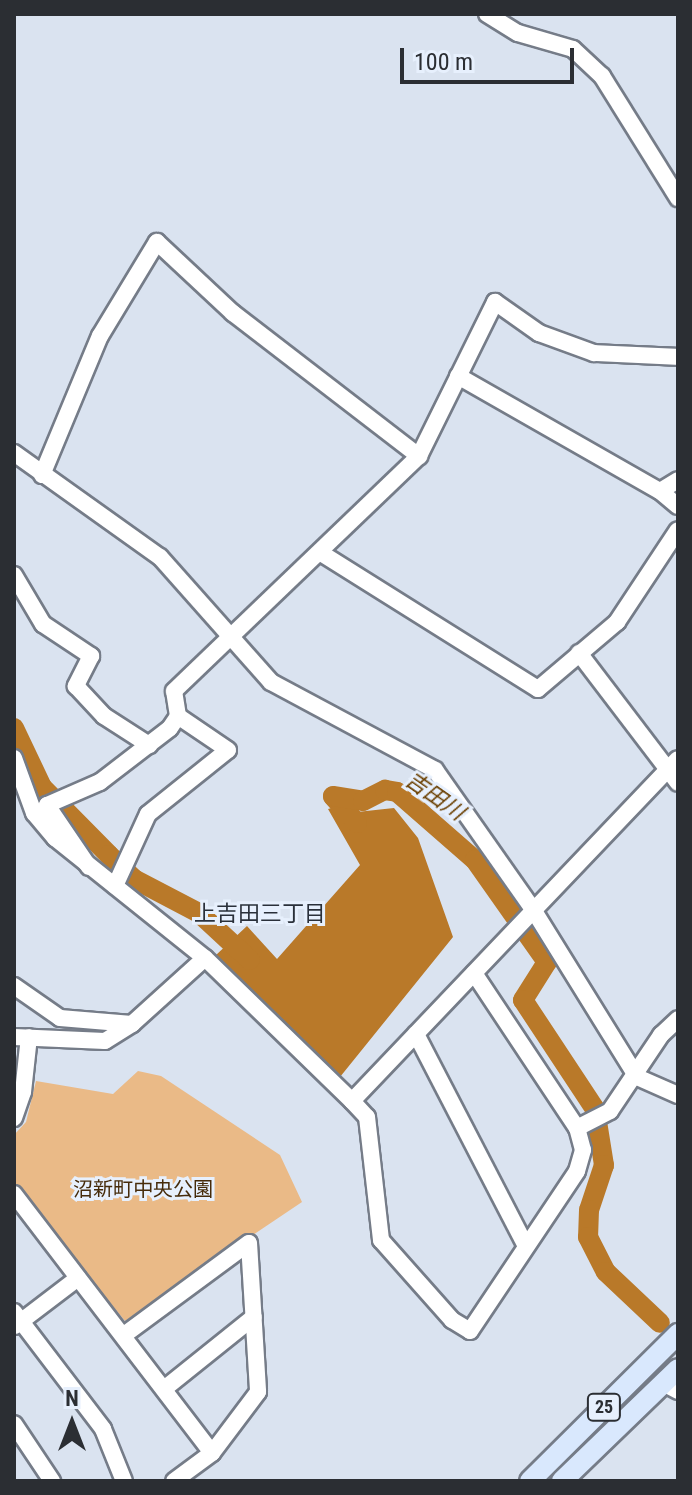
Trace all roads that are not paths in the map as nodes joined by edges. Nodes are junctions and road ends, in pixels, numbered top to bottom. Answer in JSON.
{"nodes":[{"id":1,"x":487,"y":14,"type":"edge"},
{"id":2,"x":678,"y":198,"type":"edge"},
{"id":3,"x":678,"y":357,"type":"edge"},
{"id":4,"x":458,"y":376,"type":"junction"},
{"id":5,"x":14,"y":453,"type":"edge"},
{"id":6,"x":419,"y":456,"type":"junction"},
{"id":7,"x":42,"y":475,"type":"junction"},
{"id":8,"x":678,"y":480,"type":"edge"},
{"id":9,"x":660,"y":491,"type":"junction"},
{"id":10,"x":678,"y":506,"type":"edge"},
{"id":11,"x":678,"y":530,"type":"edge"},
{"id":12,"x":321,"y":553,"type":"junction"},
{"id":13,"x":14,"y":575,"type":"edge"},
{"id":14,"x":229,"y":640,"type":"junction"},
{"id":15,"x":579,"y":653,"type":"junction"},
{"id":16,"x":178,"y":716,"type":"junction"},
{"id":17,"x":149,"y":745,"type":"junction"},
{"id":18,"x":14,"y":758,"type":"edge"},
{"id":19,"x":675,"y":771,"type":"edge"},
{"id":20,"x":89,"y":867,"type":"junction"},
{"id":21,"x":115,"y":886,"type":"junction"},
{"id":22,"x":534,"y":911,"type":"junction"},
{"id":23,"x":205,"y":958,"type":"junction"},
{"id":24,"x":474,"y":973,"type":"junction"},
{"id":25,"x":14,"y":986,"type":"edge"},
{"id":26,"x":678,"y":1019,"type":"edge"},
{"id":27,"x":132,"y":1024,"type":"junction"},
{"id":28,"x":416,"y":1034,"type":"junction"},
{"id":29,"x":21,"y":1037,"type":"edge"},
{"id":30,"x":637,"y":1077,"type":"junction"},
{"id":31,"x":678,"y":1095,"type":"edge"},
{"id":32,"x":352,"y":1101,"type":"junction"},
{"id":33,"x":14,"y":1118,"type":"edge"},
{"id":34,"x":577,"y":1128,"type":"junction"},
{"id":35,"x":14,"y":1194,"type":"edge"},
{"id":36,"x":525,"y":1244,"type":"junction"},
{"id":37,"x":78,"y":1278,"type":"junction"},
{"id":38,"x":254,"y":1317,"type":"junction"},
{"id":39,"x":16,"y":1320,"type":"edge"},
{"id":40,"x":678,"y":1334,"type":"edge"},
{"id":41,"x":124,"y":1335,"type":"junction"},
{"id":42,"x":673,"y":1381,"type":"edge"},
{"id":43,"x":164,"y":1389,"type":"junction"},
{"id":44,"x":14,"y":1424,"type":"edge"},
{"id":45,"x":212,"y":1453,"type":"junction"},
{"id":46,"x":52,"y":1481,"type":"edge"},
{"id":47,"x":124,"y":1481,"type":"edge"},
{"id":48,"x":174,"y":1481,"type":"edge"},
{"id":49,"x":530,"y":1481,"type":"edge"},
{"id":50,"x":562,"y":1481,"type":"edge"}],
"edges":[{"from":1,"to":2,"type":"street"},
{"from":3,"to":4,"type":"street"},
{"from":4,"to":6,"type":"street"},
{"from":4,"to":9,"type":"street"},
{"from":5,"to":7,"type":"street"},
{"from":6,"to":7,"type":"street"},
{"from":6,"to":12,"type":"street"},
{"from":7,"to":14,"type":"street"},
{"from":8,"to":9,"type":"street"},
{"from":9,"to":10,"type":"street"},
{"from":11,"to":15,"type":"street"},
{"from":12,"to":14,"type":"street"},
{"from":12,"to":15,"type":"street"},
{"from":13,"to":17,"type":"street"},
{"from":14,"to":16,"type":"street"},
{"from":14,"to":22,"type":"street"},
{"from":15,"to":19,"type":"street"},
{"from":16,"to":17,"type":"street"},
{"from":16,"to":21,"type":"street"},
{"from":17,"to":20,"type":"street"},
{"from":18,"to":20,"type":"street"},
{"from":19,"to":22,"type":"street"},
{"from":20,"to":21,"type":"street"},
{"from":21,"to":23,"type":"street"},
{"from":22,"to":24,"type":"street"},
{"from":22,"to":30,"type":"street"},
{"from":23,"to":27,"type":"street"},
{"from":23,"to":32,"type":"street"},
{"from":24,"to":28,"type":"street"},
{"from":24,"to":34,"type":"street"},
{"from":25,"to":27,"type":"street"},
{"from":26,"to":30,"type":"street"},
{"from":27,"to":29,"type":"street"},
{"from":28,"to":32,"type":"street"},
{"from":28,"to":36,"type":"street"},
{"from":29,"to":33,"type":"street"},
{"from":30,"to":31,"type":"street"},
{"from":30,"to":34,"type":"street"},
{"from":32,"to":36,"type":"street"},
{"from":34,"to":36,"type":"street"},
{"from":35,"to":37,"type":"street"},
{"from":37,"to":39,"type":"street"},
{"from":37,"to":41,"type":"street"},
{"from":38,"to":41,"type":"street"},
{"from":38,"to":43,"type":"street"},
{"from":38,"to":45,"type":"street"},
{"from":39,"to":47,"type":"street"},
{"from":40,"to":49,"type":"main road","number":"25"},
{"from":41,"to":43,"type":"street"},
{"from":42,"to":50,"type":"main road","number":"25"},
{"from":43,"to":45,"type":"street"},
{"from":44,"to":46,"type":"street"},
{"from":45,"to":48,"type":"street"}]}
